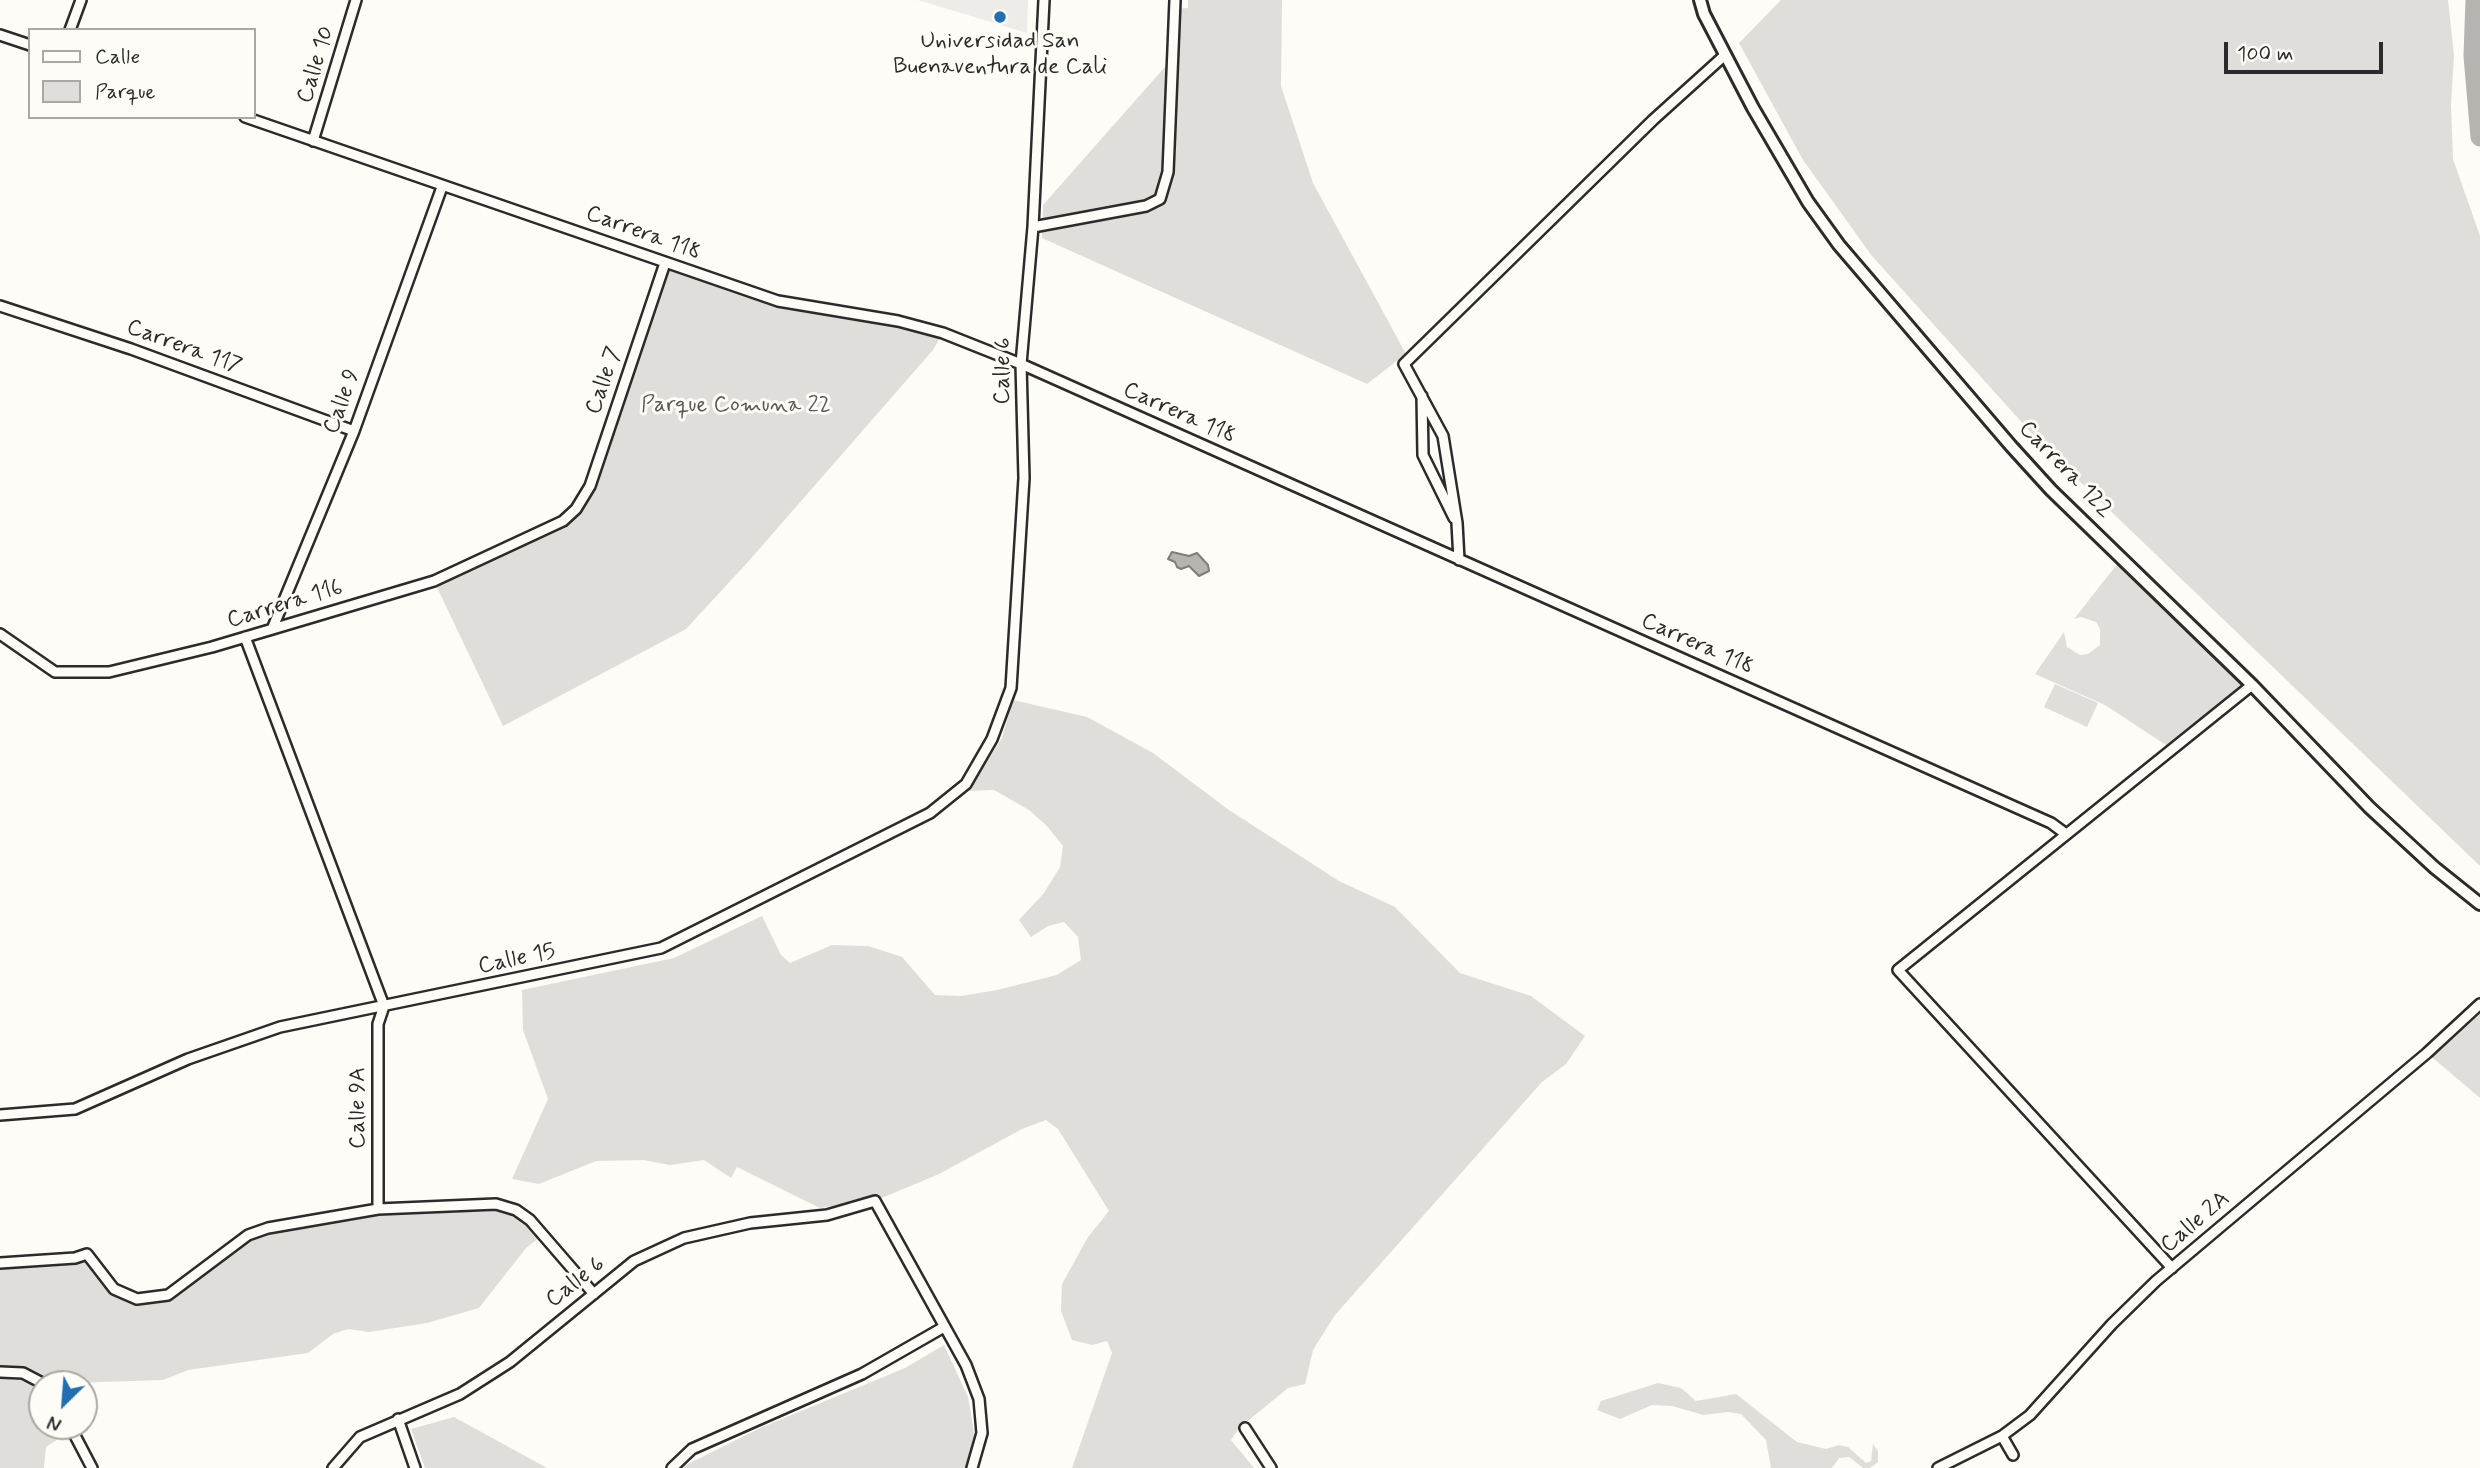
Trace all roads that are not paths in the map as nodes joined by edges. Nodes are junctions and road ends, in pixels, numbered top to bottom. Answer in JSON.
{"nodes":[{"id":1,"x":81,"y":0,"type":"edge"},
{"id":2,"x":356,"y":0,"type":"edge"},
{"id":3,"x":1044,"y":0,"type":"edge"},
{"id":4,"x":1175,"y":0,"type":"edge"},
{"id":5,"x":1700,"y":0,"type":"edge"},
{"id":6,"x":71,"y":28,"type":"edge"},
{"id":7,"x":0,"y":35,"type":"edge"},
{"id":8,"x":28,"y":44,"type":"edge"},
{"id":9,"x":1725,"y":55,"type":"junction"},
{"id":10,"x":251,"y":119,"type":"edge"},
{"id":11,"x":313,"y":141,"type":"junction"},
{"id":12,"x":442,"y":187,"type":"junction"},
{"id":13,"x":1033,"y":227,"type":"junction"},
{"id":14,"x":665,"y":263,"type":"junction"},
{"id":15,"x":0,"y":306,"type":"edge"},
{"id":16,"x":1021,"y":364,"type":"junction"},
{"id":17,"x":1422,"y":394,"type":"junction"},
{"id":18,"x":354,"y":431,"type":"junction"},
{"id":19,"x":576,"y":509,"type":"joint"},
{"id":20,"x":1457,"y":523,"type":"junction"},
{"id":21,"x":1459,"y":561,"type":"junction"},
{"id":22,"x":273,"y":627,"type":"junction"},
{"id":23,"x":0,"y":634,"type":"edge"},
{"id":24,"x":245,"y":637,"type":"junction"},
{"id":25,"x":2252,"y":685,"type":"junction"},
{"id":26,"x":992,"y":739,"type":"joint"},
{"id":27,"x":2066,"y":834,"type":"junction"},
{"id":28,"x":2480,"y":904,"type":"edge"},
{"id":29,"x":2480,"y":1004,"type":"edge"},
{"id":30,"x":384,"y":1006,"type":"junction"},
{"id":31,"x":0,"y":1115,"type":"edge"},
{"id":32,"x":378,"y":1209,"type":"junction"},
{"id":33,"x":0,"y":1263,"type":"edge"},
{"id":34,"x":2172,"y":1268,"type":"junction"},
{"id":35,"x":594,"y":1294,"type":"junction"},
{"id":36,"x":944,"y":1327,"type":"junction"},
{"id":37,"x":0,"y":1371,"type":"edge"},
{"id":38,"x":28,"y":1376,"type":"edge"},
{"id":39,"x":398,"y":1419,"type":"junction"},
{"id":40,"x":1245,"y":1428,"type":"dead end"},
{"id":41,"x":2003,"y":1436,"type":"junction"},
{"id":42,"x":77,"y":1440,"type":"edge"},
{"id":43,"x":2013,"y":1455,"type":"dead end"},
{"id":44,"x":92,"y":1468,"type":"edge"},
{"id":45,"x":333,"y":1468,"type":"edge"},
{"id":46,"x":415,"y":1468,"type":"edge"},
{"id":47,"x":672,"y":1468,"type":"edge"},
{"id":48,"x":971,"y":1468,"type":"edge"},
{"id":49,"x":1271,"y":1468,"type":"edge"},
{"id":50,"x":1938,"y":1468,"type":"edge"}],
"edges":[{"from":1,"to":6,"type":"street"},
{"from":2,"to":11,"type":"street","name":"Calle 10"},
{"from":3,"to":13,"type":"street","name":"Calle 6"},
{"from":4,"to":13,"type":"street"},
{"from":5,"to":9,"type":"street","name":"Carrera 122"},
{"from":7,"to":8,"type":"street"},
{"from":9,"to":17,"type":"street"},
{"from":9,"to":25,"type":"street","name":"Carrera 122"},
{"from":10,"to":11,"type":"street","name":"Carrera 118"},
{"from":11,"to":12,"type":"street","name":"Carrera 118"},
{"from":12,"to":14,"type":"street","name":"Carrera 118"},
{"from":12,"to":18,"type":"street","name":"Calle 9"},
{"from":13,"to":16,"type":"street","name":"Calle 6"},
{"from":14,"to":16,"type":"street","name":"Carrera 118"},
{"from":14,"to":19,"type":"street","name":"Calle 7"},
{"from":15,"to":18,"type":"street","name":"Carrera 117"},
{"from":16,"to":21,"type":"street","name":"Carrera 118"},
{"from":16,"to":26,"type":"street","name":"Calle 6"},
{"from":17,"to":20,"type":"street"},
{"from":17,"to":20,"type":"street"},
{"from":18,"to":22,"type":"street","name":"Calle 9"},
{"from":19,"to":22,"type":"street","name":"Carrera 116"},
{"from":20,"to":21,"type":"street"},
{"from":21,"to":27,"type":"street","name":"Carrera 118"},
{"from":22,"to":24,"type":"street","name":"Carrera 116"},
{"from":23,"to":24,"type":"street","name":"Carrera 116"},
{"from":24,"to":30,"type":"street"},
{"from":25,"to":27,"type":"street"},
{"from":25,"to":28,"type":"street","name":"Carrera 122"},
{"from":26,"to":30,"type":"street","name":"Calle 15"},
{"from":27,"to":34,"type":"street"},
{"from":29,"to":34,"type":"street","name":"Calle 2A"},
{"from":30,"to":31,"type":"street","name":"Calle 15"},
{"from":30,"to":32,"type":"street","name":"Calle 9A"},
{"from":32,"to":33,"type":"street"},
{"from":32,"to":35,"type":"street"},
{"from":34,"to":41,"type":"street","name":"Calle 2A"},
{"from":35,"to":36,"type":"street","name":"Calle 6"},
{"from":35,"to":39,"type":"street","name":"Calle 6"},
{"from":36,"to":47,"type":"street"},
{"from":36,"to":48,"type":"street"},
{"from":37,"to":38,"type":"street"},
{"from":39,"to":45,"type":"street","name":"Calle 6"},
{"from":39,"to":46,"type":"street"},
{"from":40,"to":49,"type":"street"},
{"from":41,"to":43,"type":"street"},
{"from":41,"to":50,"type":"street","name":"Calle 2A"},
{"from":42,"to":44,"type":"street"}]}
